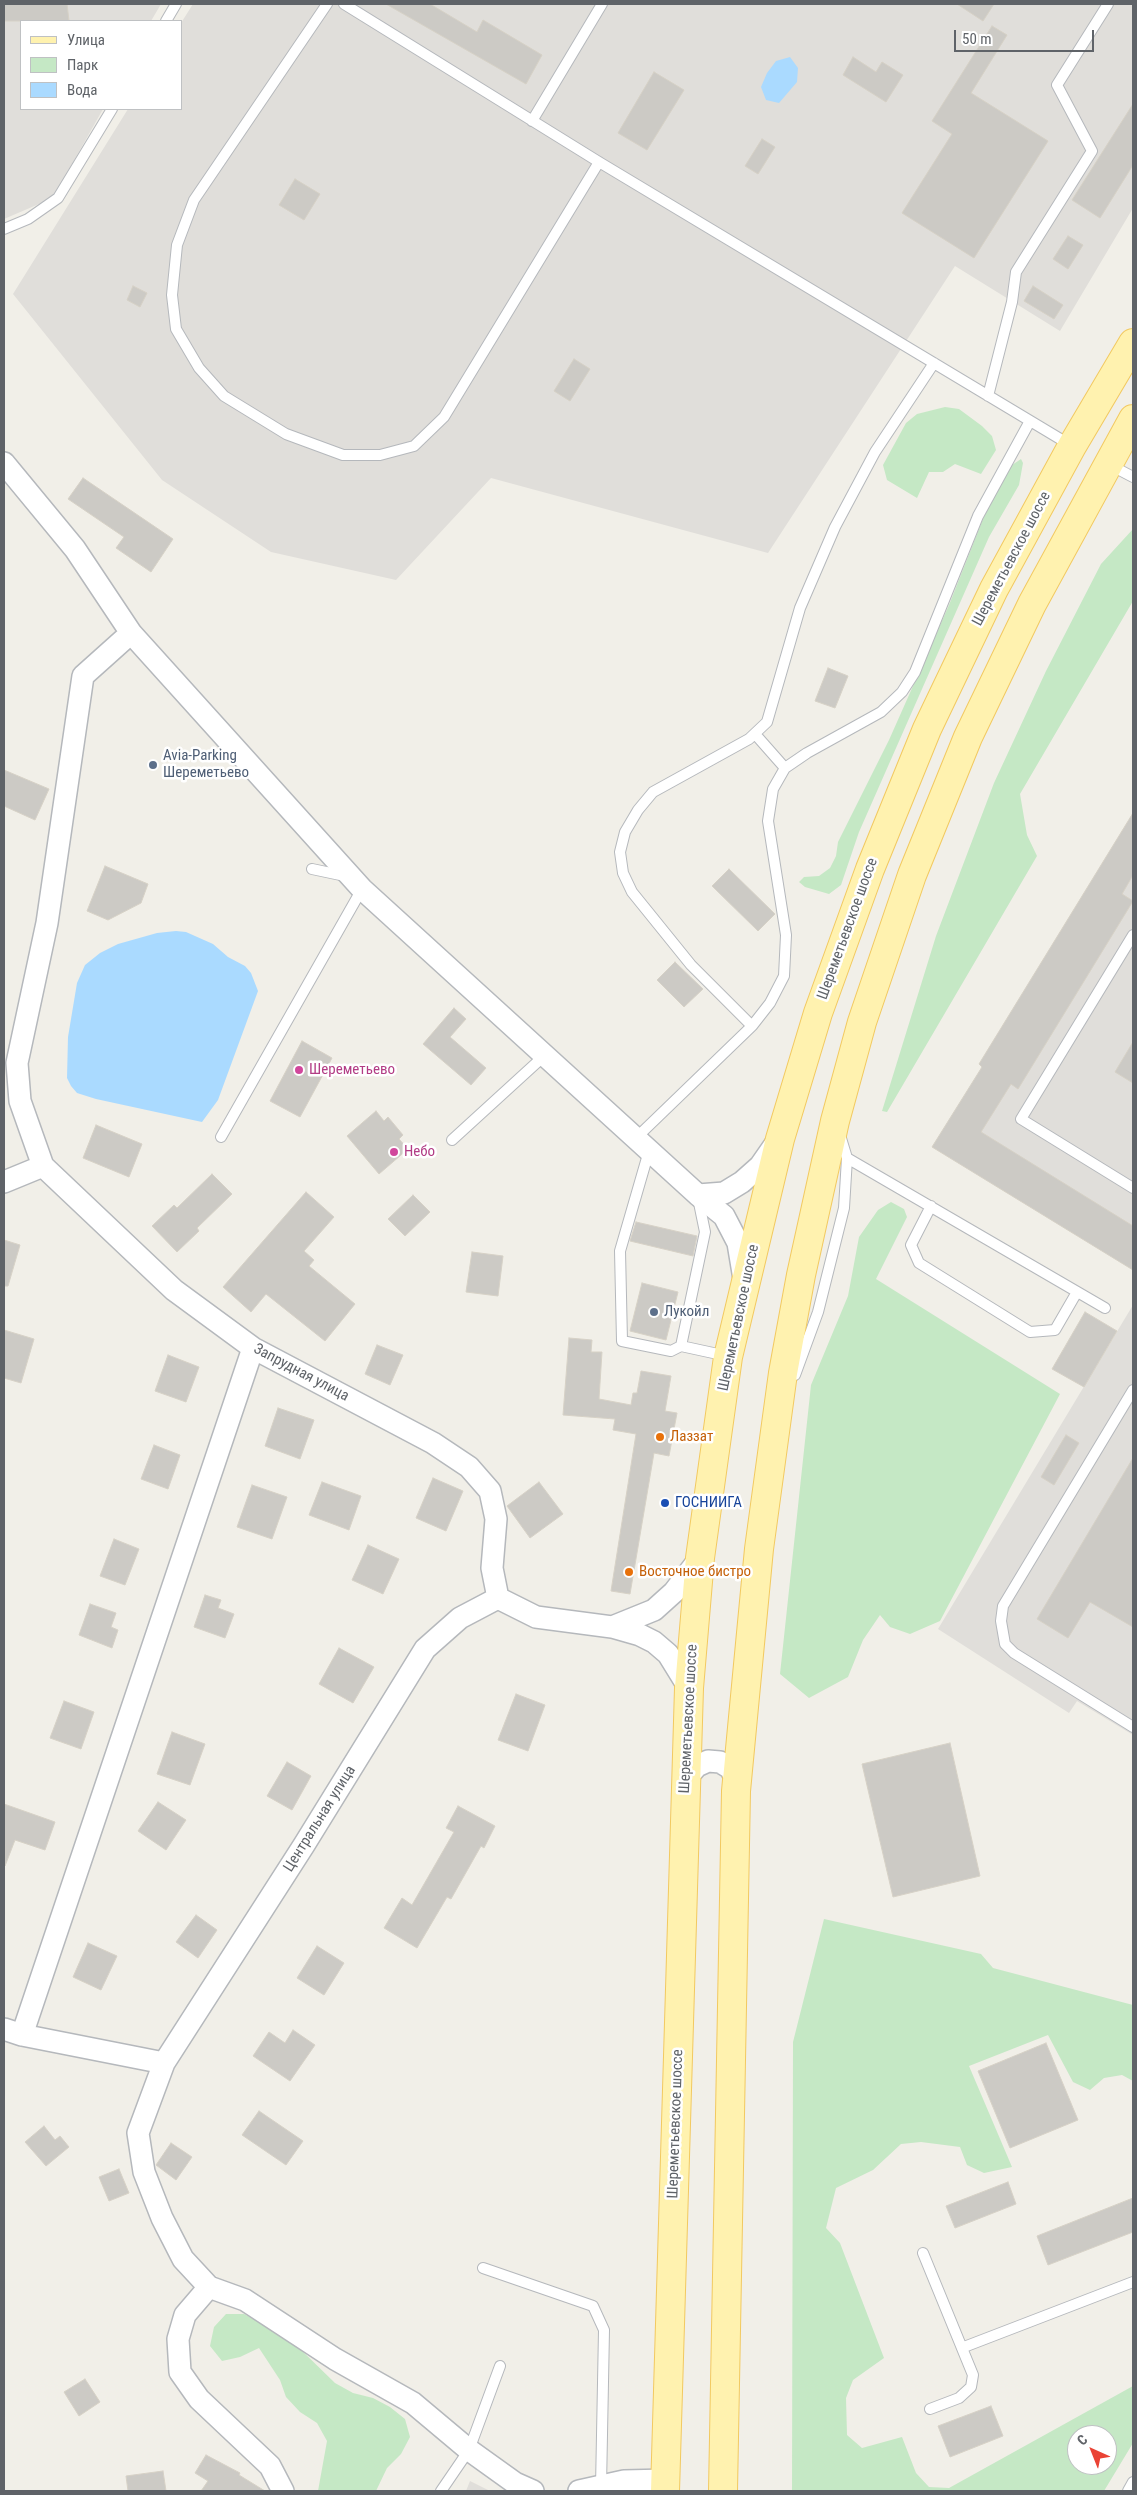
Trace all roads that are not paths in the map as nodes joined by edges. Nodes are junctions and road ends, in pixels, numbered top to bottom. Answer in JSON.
{"nodes":[{"id":1,"x":176,"y":4,"type":"edge"},
{"id":2,"x":327,"y":4,"type":"edge"},
{"id":3,"x":344,"y":4,"type":"edge"},
{"id":4,"x":602,"y":4,"type":"edge"},
{"id":5,"x":1108,"y":4,"type":"edge"},
{"id":6,"x":167,"y":20,"type":"edge"},
{"id":7,"x":111,"y":110,"type":"edge"},
{"id":8,"x":532,"y":121,"type":"junction"},
{"id":9,"x":599,"y":162,"type":"junction"},
{"id":10,"x":4,"y":229,"type":"edge"},
{"id":11,"x":1133,"y":343,"type":"edge"},
{"id":12,"x":934,"y":363,"type":"junction"},
{"id":13,"x":988,"y":396,"type":"junction"},
{"id":14,"x":1133,"y":419,"type":"edge"},
{"id":15,"x":1030,"y":421,"type":"junction"},
{"id":16,"x":1072,"y":446,"type":"junction"},
{"id":17,"x":4,"y":463,"type":"edge"},
{"id":18,"x":1108,"y":463,"type":"junction"},
{"id":19,"x":1133,"y":477,"type":"edge"},
{"id":20,"x":131,"y":633,"type":"junction"},
{"id":21,"x":755,"y":734,"type":"junction"},
{"id":22,"x":785,"y":768,"type":"junction"},
{"id":23,"x":312,"y":869,"type":"dead end"},
{"id":24,"x":357,"y":883,"type":"junction"},
{"id":25,"x":1133,"y":935,"type":"edge"},
{"id":26,"x":752,"y":1026,"type":"junction"},
{"id":27,"x":544,"y":1056,"type":"junction"},
{"id":28,"x":835,"y":1121,"type":"junction"},
{"id":29,"x":221,"y":1137,"type":"dead end"},
{"id":30,"x":780,"y":1139,"type":"junction"},
{"id":31,"x":452,"y":1140,"type":"dead end"},
{"id":32,"x":642,"y":1144,"type":"junction"},
{"id":33,"x":847,"y":1158,"type":"junction"},
{"id":34,"x":43,"y":1166,"type":"junction"},
{"id":35,"x":4,"y":1182,"type":"edge"},
{"id":36,"x":1133,"y":1188,"type":"edge"},
{"id":37,"x":698,"y":1195,"type":"junction"},
{"id":38,"x":931,"y":1206,"type":"junction"},
{"id":39,"x":745,"y":1284,"type":"junction"},
{"id":40,"x":1077,"y":1292,"type":"junction"},
{"id":41,"x":1105,"y":1308,"type":"dead end"},
{"id":42,"x":681,"y":1346,"type":"junction"},
{"id":43,"x":253,"y":1348,"type":"junction"},
{"id":44,"x":728,"y":1357,"type":"junction"},
{"id":45,"x":1133,"y":1390,"type":"edge"},
{"id":46,"x":775,"y":1427,"type":"junction"},
{"id":47,"x":700,"y":1558,"type":"junction"},
{"id":48,"x":498,"y":1598,"type":"junction"},
{"id":49,"x":612,"y":1627,"type":"junction"},
{"id":50,"x":689,"y":1688,"type":"junction"},
{"id":51,"x":1133,"y":1728,"type":"edge"},
{"id":52,"x":686,"y":1787,"type":"junction"},
{"id":53,"x":736,"y":1791,"type":"junction"},
{"id":54,"x":13,"y":2032,"type":"edge"},
{"id":55,"x":164,"y":2063,"type":"junction"},
{"id":56,"x":923,"y":2253,"type":"dead end"},
{"id":57,"x":483,"y":2268,"type":"dead end"},
{"id":58,"x":1133,"y":2282,"type":"edge"},
{"id":59,"x":209,"y":2287,"type":"junction"},
{"id":60,"x":964,"y":2347,"type":"junction"},
{"id":61,"x":500,"y":2366,"type":"dead end"},
{"id":62,"x":930,"y":2410,"type":"dead end"},
{"id":63,"x":468,"y":2450,"type":"junction"},
{"id":64,"x":1133,"y":2482,"type":"edge"},
{"id":65,"x":601,"y":2486,"type":"junction"},
{"id":66,"x":665,"y":2486,"type":"edge"},
{"id":67,"x":283,"y":2491,"type":"edge"},
{"id":68,"x":441,"y":2491,"type":"edge"},
{"id":69,"x":533,"y":2491,"type":"edge"},
{"id":70,"x":579,"y":2491,"type":"edge"},
{"id":71,"x":723,"y":2491,"type":"edge"},
{"id":72,"x":1128,"y":2491,"type":"edge"}],
"edges":[{"from":1,"to":6,"type":"lane"},
{"from":2,"to":9,"type":"lane"},
{"from":3,"to":8,"type":"lane"},
{"from":4,"to":8,"type":"lane"},
{"from":5,"to":13,"type":"lane"},
{"from":7,"to":10,"type":"lane"},
{"from":8,"to":9,"type":"lane"},
{"from":9,"to":12,"type":"lane"},
{"from":11,"to":16,"type":"main road","name":"Шереметьевское шоссе"},
{"from":12,"to":13,"type":"lane"},
{"from":12,"to":21,"type":"lane"},
{"from":13,"to":15,"type":"lane"},
{"from":14,"to":18,"type":"main road"},
{"from":15,"to":16,"type":"lane"},
{"from":15,"to":22,"type":"lane"},
{"from":16,"to":30,"type":"main road","name":"Шереметьевское шоссе"},
{"from":17,"to":20,"type":"street"},
{"from":18,"to":19,"type":"lane"},
{"from":18,"to":28,"type":"main road"},
{"from":20,"to":24,"type":"street"},
{"from":20,"to":34,"type":"street"},
{"from":21,"to":22,"type":"lane"},
{"from":21,"to":26,"type":"lane"},
{"from":22,"to":26,"type":"lane"},
{"from":23,"to":24,"type":"lane"},
{"from":24,"to":27,"type":"street"},
{"from":24,"to":29,"type":"lane"},
{"from":25,"to":36,"type":"lane"},
{"from":26,"to":32,"type":"lane"},
{"from":27,"to":31,"type":"lane"},
{"from":27,"to":32,"type":"street"},
{"from":28,"to":33,"type":"lane"},
{"from":28,"to":46,"type":"main road"},
{"from":30,"to":37,"type":"street"},
{"from":30,"to":39,"type":"main road","name":"Шереметьевское шоссе"},
{"from":32,"to":37,"type":"street"},
{"from":32,"to":42,"type":"lane"},
{"from":33,"to":38,"type":"lane"},
{"from":33,"to":46,"type":"lane"},
{"from":34,"to":35,"type":"street"},
{"from":34,"to":43,"type":"street","name":"Запрудная улица"},
{"from":37,"to":39,"type":"street"},
{"from":37,"to":42,"type":"lane"},
{"from":38,"to":40,"type":"lane"},
{"from":38,"to":40,"type":"lane"},
{"from":39,"to":44,"type":"main road","name":"Шереметьевское шоссе"},
{"from":40,"to":41,"type":"lane"},
{"from":42,"to":44,"type":"lane"},
{"from":43,"to":48,"type":"street","name":"Запрудная улица"},
{"from":43,"to":54,"type":"street"},
{"from":44,"to":47,"type":"main road","name":"Шереметьевское шоссе"},
{"from":45,"to":51,"type":"lane"},
{"from":46,"to":53,"type":"main road"},
{"from":47,"to":49,"type":"street"},
{"from":47,"to":50,"type":"main road","name":"Шереметьевское шоссе"},
{"from":48,"to":49,"type":"street"},
{"from":48,"to":55,"type":"street","name":"Центральная улица"},
{"from":49,"to":50,"type":"street"},
{"from":50,"to":52,"type":"main road","name":"Шереметьевское шоссе"},
{"from":52,"to":53,"type":"street"},
{"from":52,"to":66,"type":"main road","name":"Шереметьевское шоссе"},
{"from":53,"to":71,"type":"main road"},
{"from":54,"to":55,"type":"street"},
{"from":55,"to":59,"type":"street","name":"Центральная улица"},
{"from":56,"to":60,"type":"lane"},
{"from":57,"to":65,"type":"lane"},
{"from":58,"to":60,"type":"lane"},
{"from":59,"to":63,"type":"street"},
{"from":59,"to":67,"type":"street"},
{"from":60,"to":62,"type":"lane"},
{"from":61,"to":63,"type":"lane"},
{"from":63,"to":68,"type":"lane"},
{"from":63,"to":69,"type":"street"},
{"from":64,"to":72,"type":"lane"},
{"from":65,"to":66,"type":"street"},
{"from":65,"to":70,"type":"street"}]}
